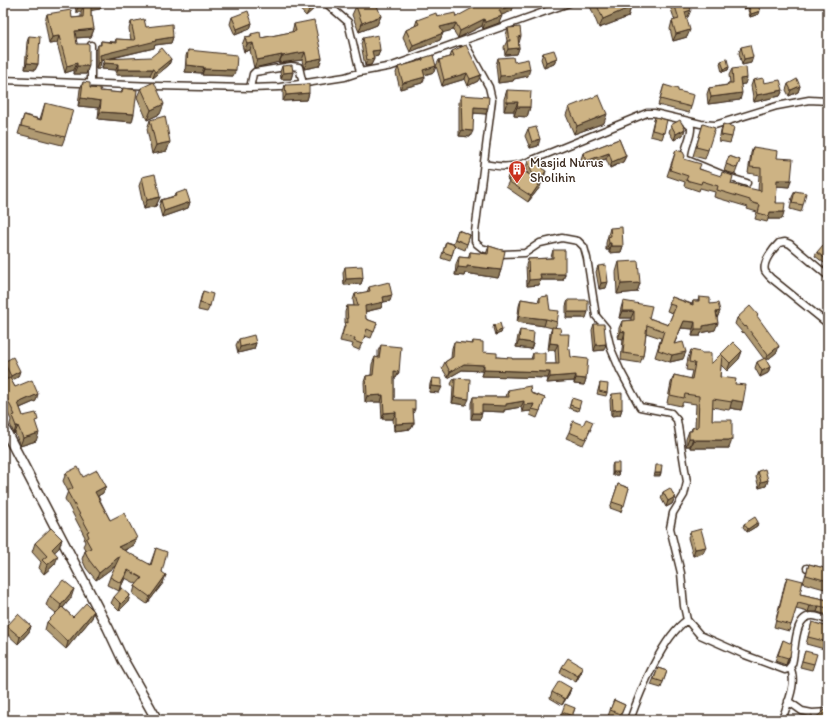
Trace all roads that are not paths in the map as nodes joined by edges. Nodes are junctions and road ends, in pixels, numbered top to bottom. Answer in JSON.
{"nodes":[{"id":1,"x":326,"y":3,"type":"edge"},
{"id":2,"x":569,"y":3,"type":"edge"},
{"id":3,"x":556,"y":5,"type":"edge"},
{"id":4,"x":464,"y":42,"type":"junction"},
{"id":5,"x":91,"y":45,"type":"edge"},
{"id":6,"x":360,"y":72,"type":"junction"},
{"id":7,"x":3,"y":80,"type":"edge"},
{"id":8,"x":91,"y":83,"type":"junction"},
{"id":9,"x":302,"y":84,"type":"junction"},
{"id":10,"x":250,"y":88,"type":"junction"},
{"id":11,"x":828,"y":101,"type":"edge"},
{"id":12,"x":683,"y":120,"type":"junction"},
{"id":13,"x":484,"y":164,"type":"junction"},
{"id":14,"x":748,"y":183,"type":"dead end"},
{"id":15,"x":828,"y":276,"type":"edge"},
{"id":16,"x":828,"y":324,"type":"edge"},
{"id":17,"x":3,"y":426,"type":"edge"},
{"id":18,"x":807,"y":568,"type":"edge"},
{"id":19,"x":828,"y":574,"type":"edge"},
{"id":20,"x":687,"y":620,"type":"junction"},
{"id":21,"x":828,"y":620,"type":"edge"},
{"id":22,"x":790,"y":667,"type":"junction"},
{"id":23,"x":788,"y":701,"type":"junction"},
{"id":24,"x":828,"y":712,"type":"edge"},
{"id":25,"x":156,"y":720,"type":"edge"},
{"id":26,"x":630,"y":720,"type":"edge"},
{"id":27,"x":782,"y":720,"type":"edge"}],
"edges":[{"from":1,"to":6,"type":"street"},
{"from":2,"to":3,"type":"street"},
{"from":3,"to":4,"type":"street"},
{"from":4,"to":6,"type":"street"},
{"from":4,"to":13,"type":"street"},
{"from":5,"to":8,"type":"street"},
{"from":6,"to":9,"type":"street"},
{"from":7,"to":8,"type":"street"},
{"from":8,"to":10,"type":"street"},
{"from":9,"to":10,"type":"street"},
{"from":9,"to":10,"type":"street"},
{"from":11,"to":12,"type":"street"},
{"from":12,"to":13,"type":"street"},
{"from":12,"to":14,"type":"street"},
{"from":13,"to":20,"type":"street"},
{"from":15,"to":16,"type":"street"},
{"from":17,"to":25,"type":"street"},
{"from":18,"to":19,"type":"street"},
{"from":20,"to":22,"type":"street"},
{"from":20,"to":26,"type":"street"},
{"from":21,"to":22,"type":"street"},
{"from":22,"to":23,"type":"street"},
{"from":23,"to":24,"type":"street"},
{"from":23,"to":27,"type":"street"}]}
